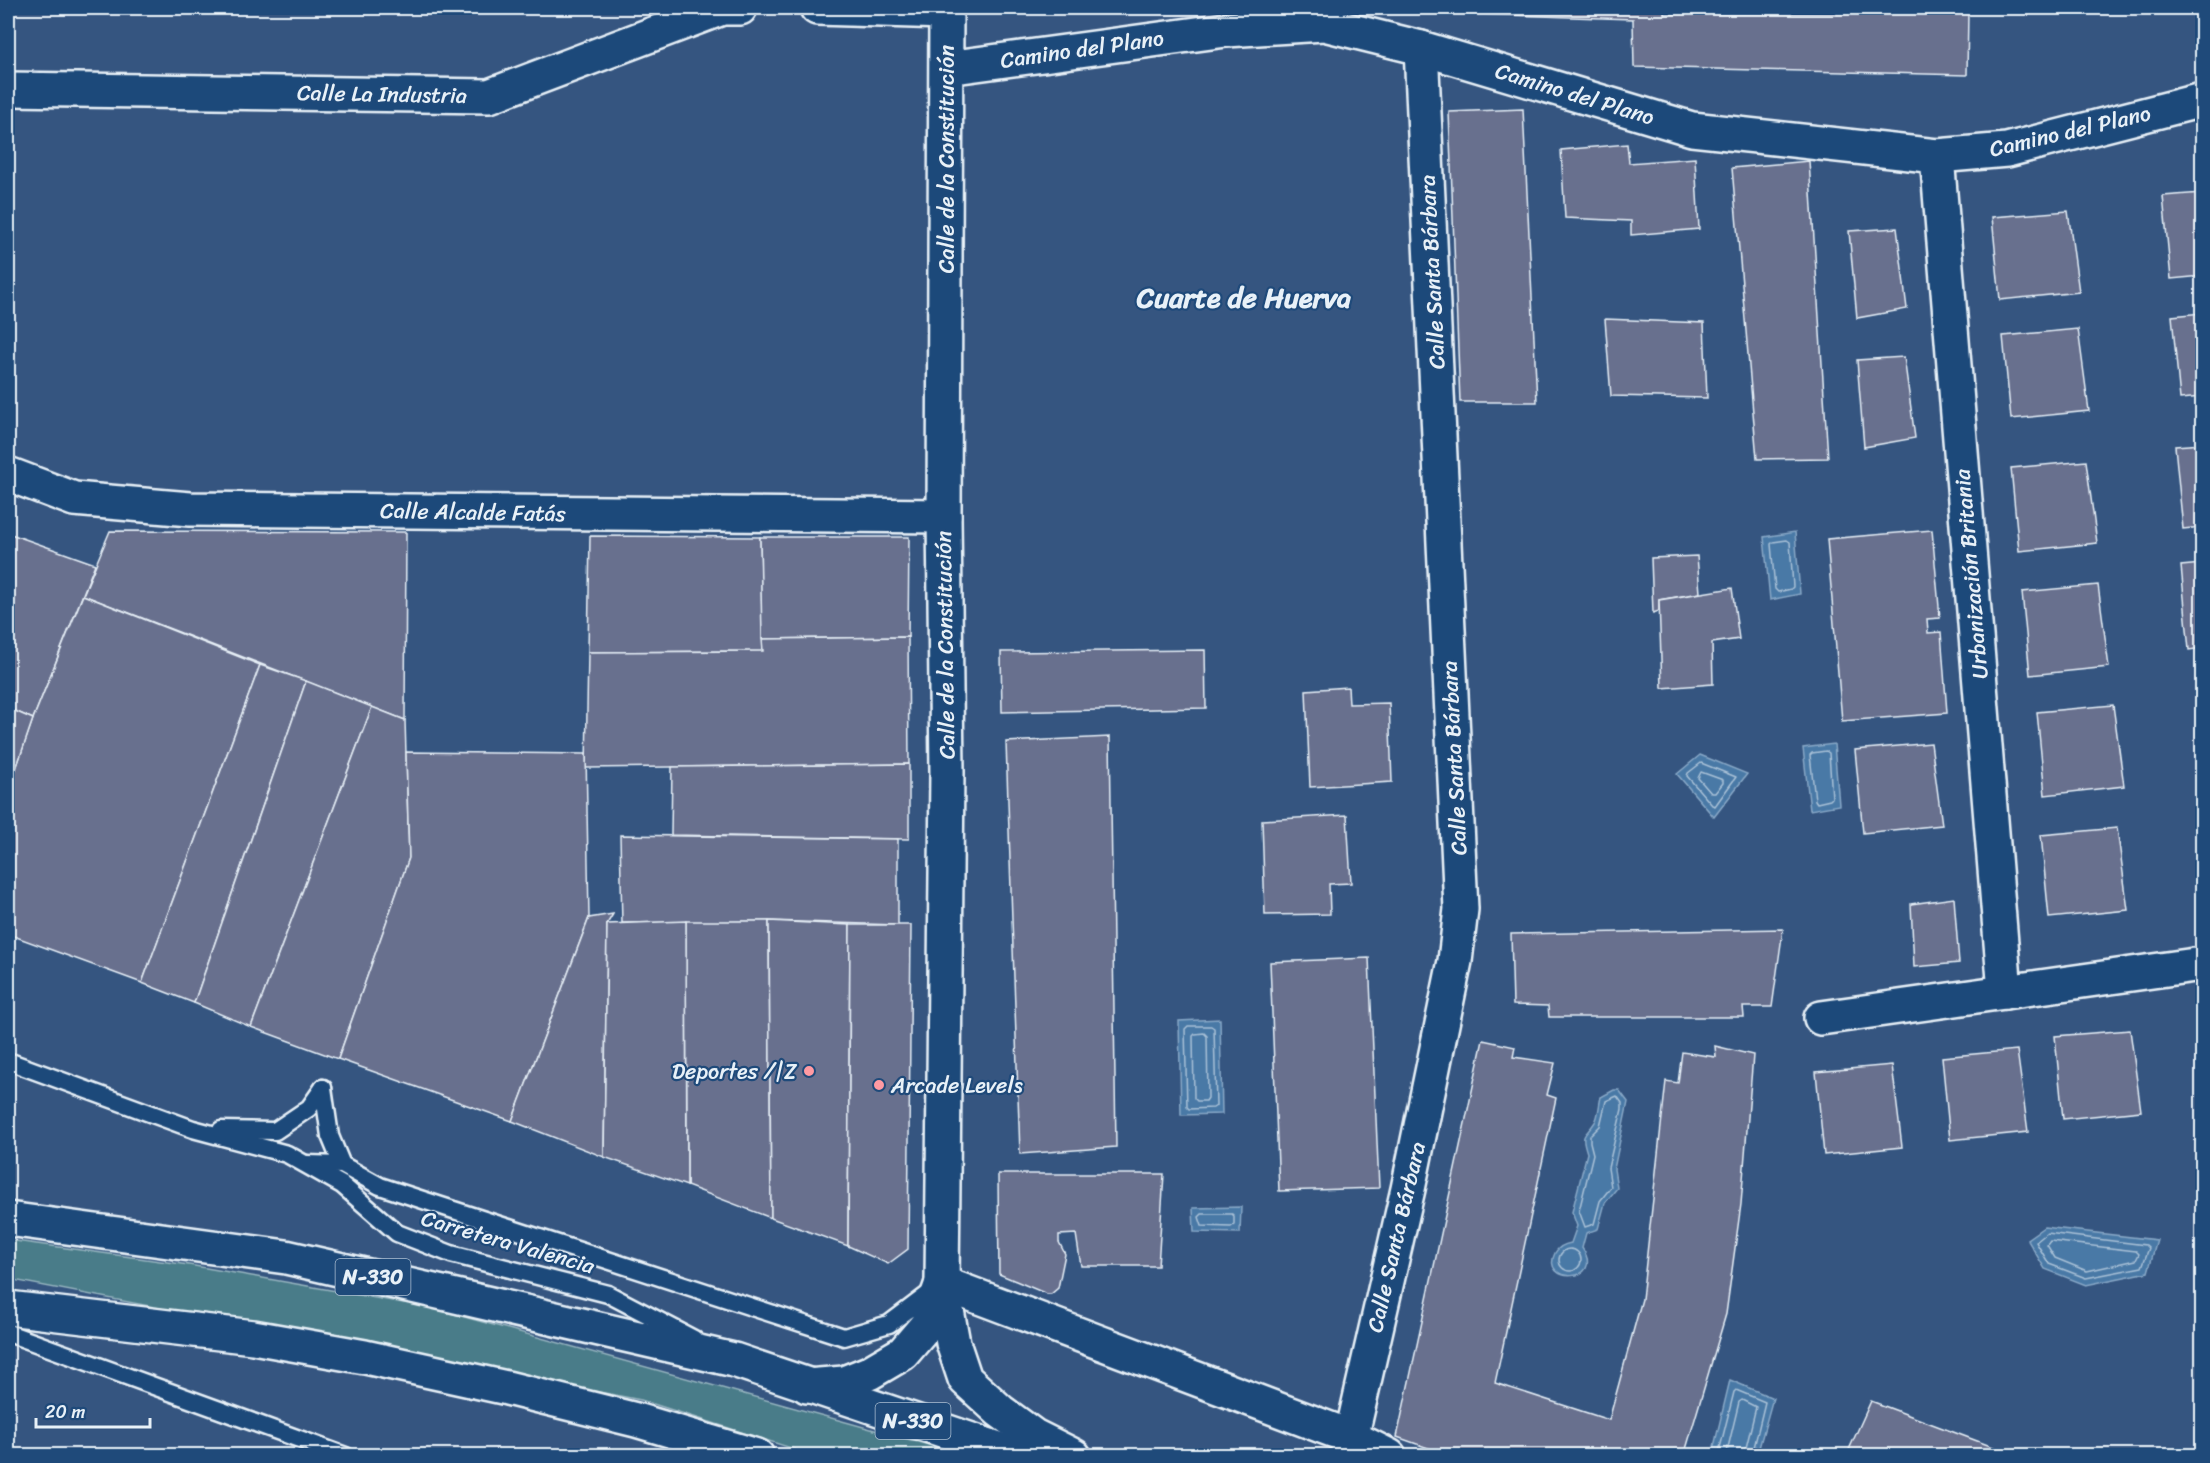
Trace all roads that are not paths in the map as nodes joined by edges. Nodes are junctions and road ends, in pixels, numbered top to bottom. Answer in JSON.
{"nodes":[{"id":1,"x":740,"y":8,"type":"edge"},
{"id":2,"x":817,"y":8,"type":"edge"},
{"id":3,"x":946,"y":10,"type":"edge"},
{"id":4,"x":1421,"y":48,"type":"junction"},
{"id":5,"x":947,"y":68,"type":"junction"},
{"id":6,"x":8,"y":89,"type":"edge"},
{"id":7,"x":2202,"y":100,"type":"edge"},
{"id":8,"x":1937,"y":156,"type":"junction"},
{"id":9,"x":8,"y":474,"type":"edge"},
{"id":10,"x":944,"y":516,"type":"junction"},
{"id":11,"x":2202,"y":964,"type":"edge"},
{"id":12,"x":2006,"y":992,"type":"junction"},
{"id":13,"x":1821,"y":1018,"type":"dead end"},
{"id":14,"x":8,"y":1060,"type":"edge"},
{"id":15,"x":193,"y":1129,"type":"junction"},
{"id":16,"x":304,"y":1164,"type":"junction"},
{"id":17,"x":342,"y":1165,"type":"junction"},
{"id":18,"x":8,"y":1219,"type":"edge"},
{"id":19,"x":942,"y":1283,"type":"junction"},
{"id":20,"x":8,"y":1308,"type":"edge"},
{"id":21,"x":8,"y":1333,"type":"edge"},
{"id":22,"x":734,"y":1360,"type":"junction"},
{"id":23,"x":807,"y":1386,"type":"junction"},
{"id":24,"x":1349,"y":1446,"type":"edge"},
{"id":25,"x":346,"y":1455,"type":"edge"},
{"id":26,"x":757,"y":1455,"type":"edge"},
{"id":27,"x":1019,"y":1455,"type":"edge"},
{"id":28,"x":1074,"y":1455,"type":"edge"},
{"id":29,"x":1389,"y":1455,"type":"edge"}],
"edges":[{"from":1,"to":6,"type":"main road","name":"Calle La Industria"},
{"from":2,"to":3,"type":"main road"},
{"from":3,"to":5,"type":"main road","name":"Calle de la Constitución"},
{"from":4,"to":5,"type":"main road","name":"Camino del Plano"},
{"from":4,"to":8,"type":"main road","name":"Camino del Plano"},
{"from":4,"to":24,"type":"main road","name":"Calle Santa Bárbara"},
{"from":5,"to":10,"type":"main road","name":"Calle de la Constitución"},
{"from":7,"to":8,"type":"main road","name":"Camino del Plano"},
{"from":8,"to":12,"type":"main road","name":"Urbanización Britania"},
{"from":9,"to":10,"type":"main road","name":"Calle Alcalde Fatás"},
{"from":10,"to":19,"type":"main road","name":"Calle de la Constitución"},
{"from":11,"to":12,"type":"main road"},
{"from":12,"to":13,"type":"main road"},
{"from":14,"to":15,"type":"lane","name":"Carretera Valencia"},
{"from":15,"to":16,"type":"lane","name":"Carretera Valencia"},
{"from":15,"to":17,"type":"lane"},
{"from":16,"to":17,"type":"lane"},
{"from":16,"to":22,"type":"lane","name":"Carretera Valencia"},
{"from":17,"to":19,"type":"lane"},
{"from":18,"to":22,"type":"main road","number":"N-330"},
{"from":19,"to":23,"type":"main road","name":"Calle de la Constitución"},
{"from":19,"to":24,"type":"main road"},
{"from":19,"to":28,"type":"main road","name":"Calle de la Constitución"},
{"from":20,"to":26,"type":"main road"},
{"from":21,"to":25,"type":"lane"},
{"from":22,"to":23,"type":"main road","number":"N-330"},
{"from":23,"to":27,"type":"main road","number":"N-330"},
{"from":24,"to":29,"type":"main road"}]}
